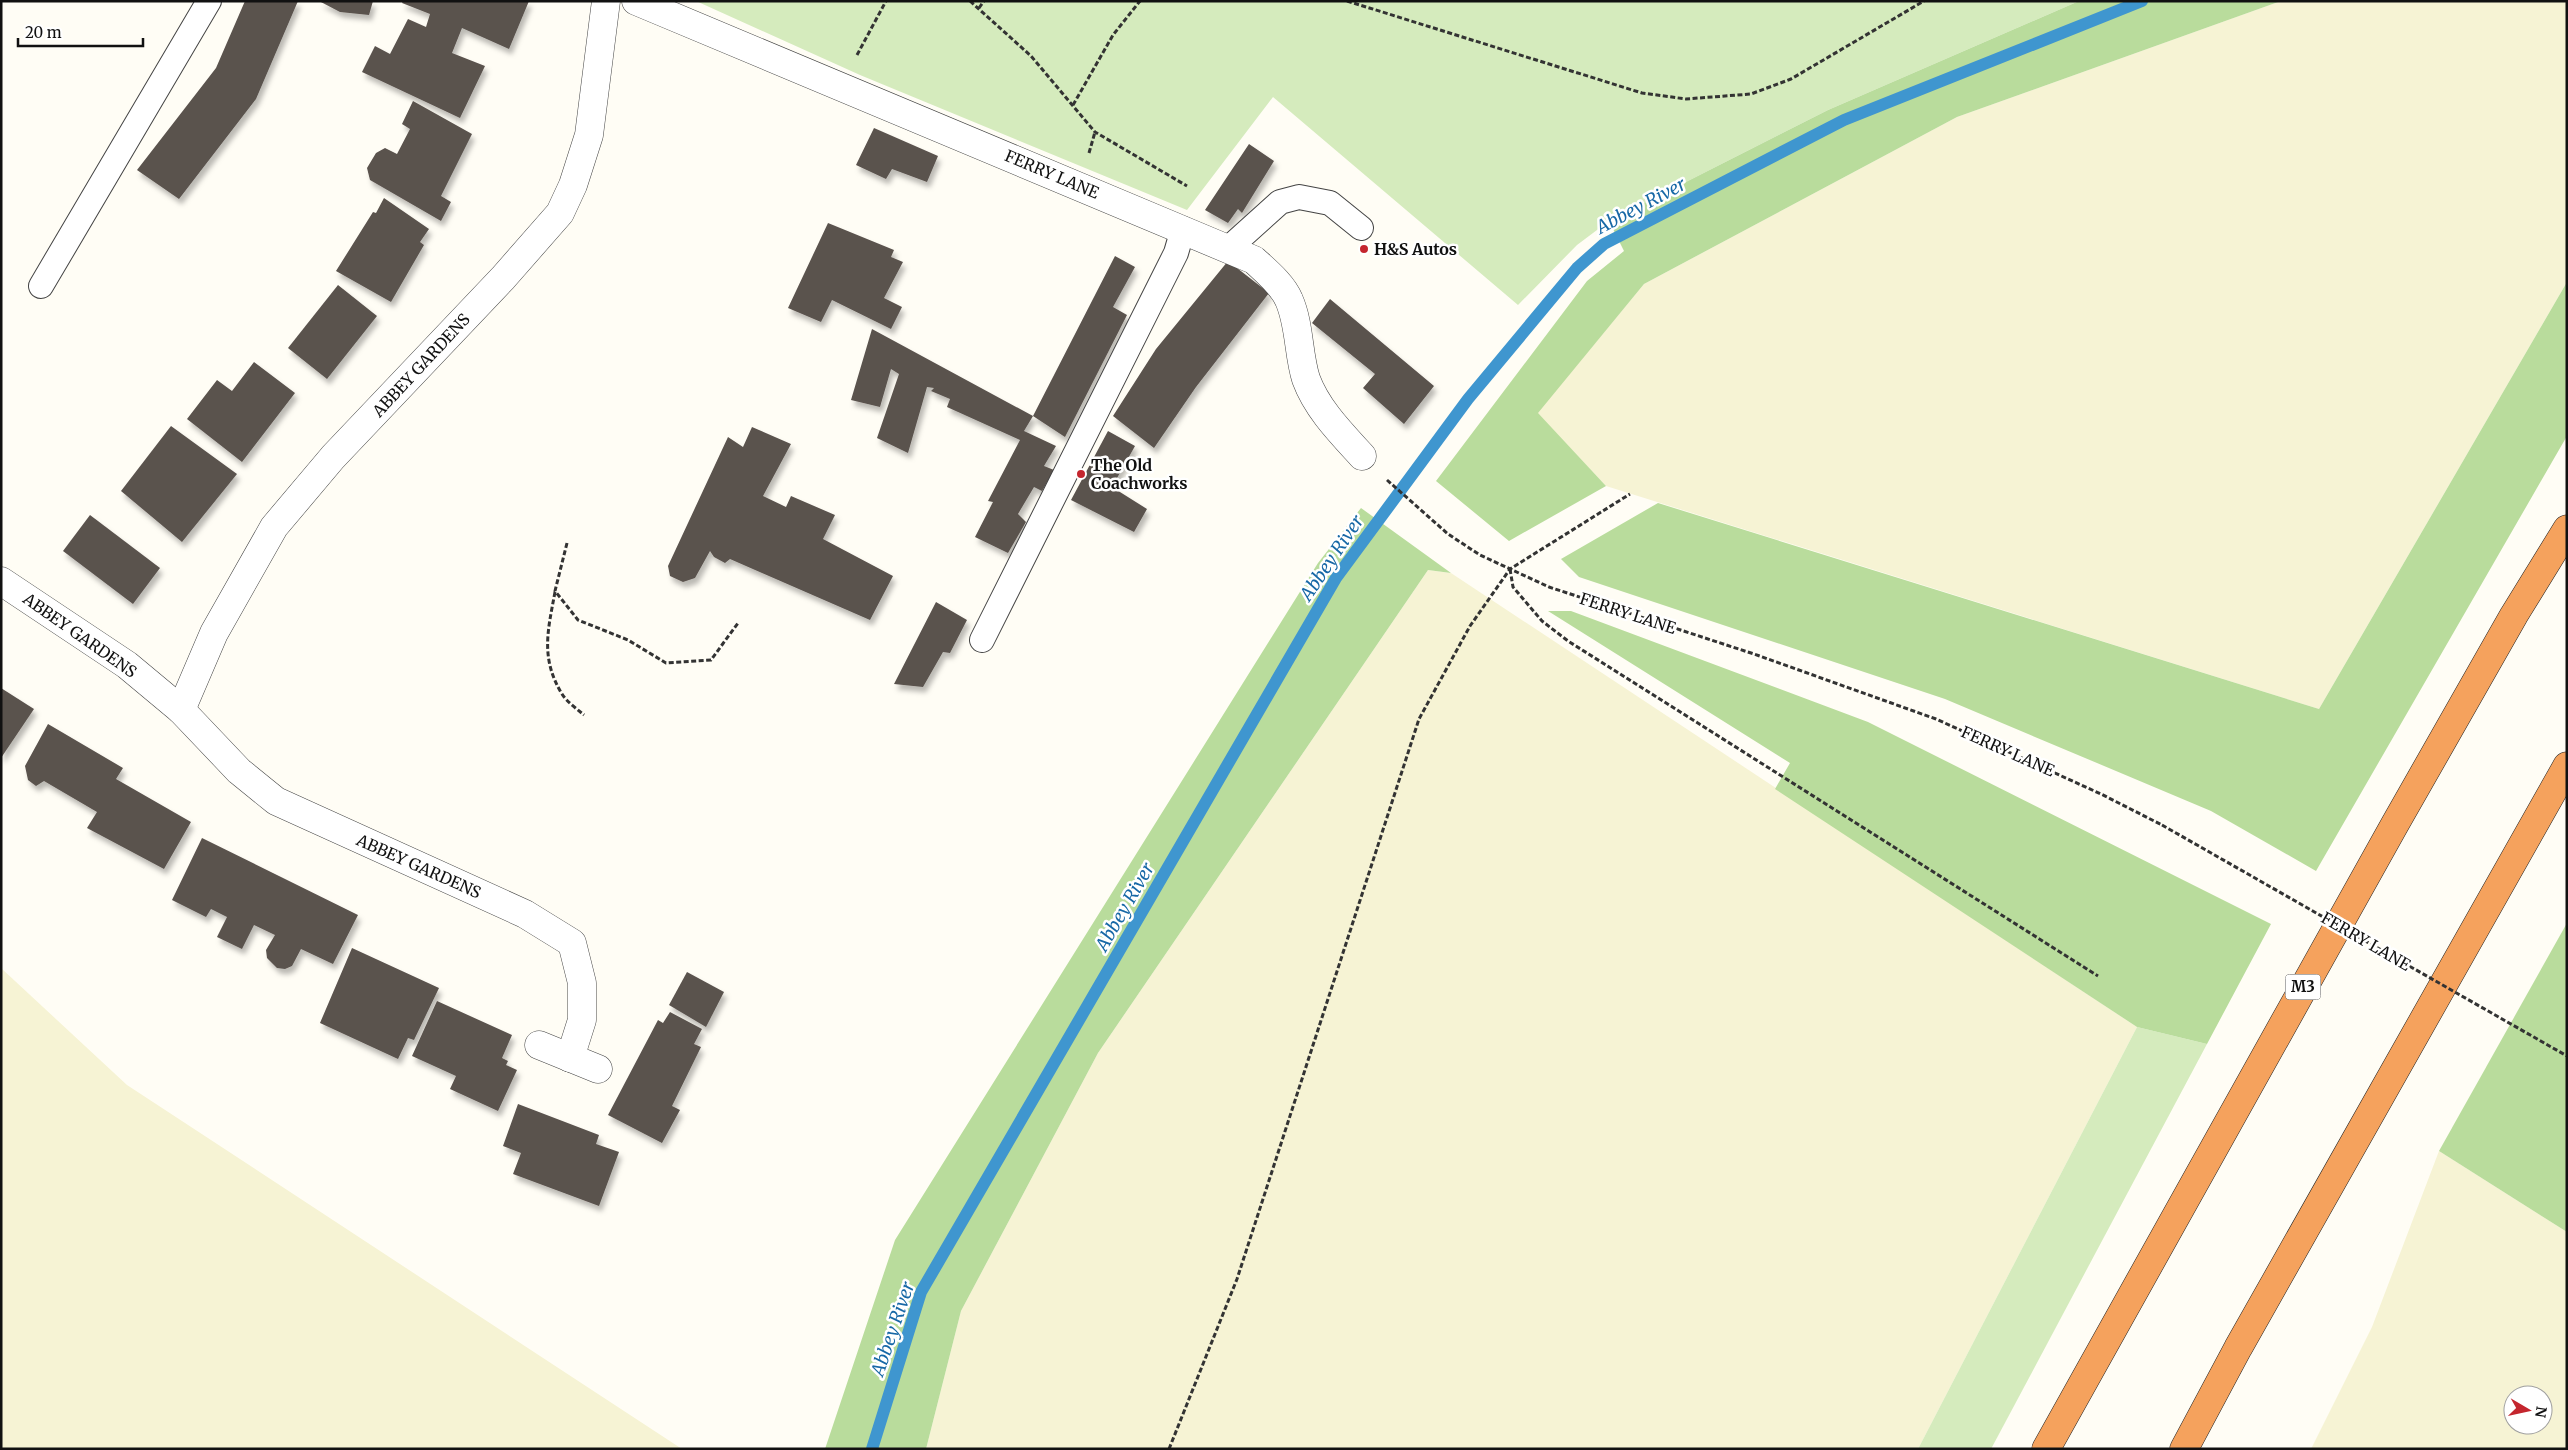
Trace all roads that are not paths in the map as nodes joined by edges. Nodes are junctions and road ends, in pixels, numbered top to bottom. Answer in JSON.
{"nodes":[{"id":1,"x":209,"y":1,"type":"edge"},
{"id":2,"x":606,"y":1,"type":"edge"},
{"id":3,"x":636,"y":1,"type":"edge"},
{"id":4,"x":1361,"y":228,"type":"dead end"},
{"id":5,"x":1183,"y":229,"type":"junction"},
{"id":6,"x":1229,"y":248,"type":"junction"},
{"id":7,"x":41,"y":286,"type":"dead end"},
{"id":8,"x":1371,"y":465,"type":"road end"},
{"id":9,"x":2567,"y":529,"type":"edge"},
{"id":10,"x":1,"y":580,"type":"edge"},
{"id":11,"x":982,"y":640,"type":"dead end"},
{"id":12,"x":181,"y":710,"type":"junction"},
{"id":13,"x":2567,"y":766,"type":"edge"},
{"id":14,"x":539,"y":1046,"type":"dead end"},
{"id":15,"x":570,"y":1058,"type":"junction"},
{"id":16,"x":598,"y":1069,"type":"dead end"},
{"id":17,"x":2046,"y":1449,"type":"edge"},
{"id":18,"x":2184,"y":1449,"type":"edge"}],
"edges":[{"from":1,"to":7,"type":"lane"},
{"from":2,"to":12,"type":"street","name":"ABBEY GARDENS"},
{"from":3,"to":5,"type":"street","name":"FERRY LANE"},
{"from":4,"to":6,"type":"lane"},
{"from":5,"to":6,"type":"street","name":"FERRY LANE"},
{"from":5,"to":11,"type":"lane"},
{"from":6,"to":8,"type":"street","name":"FERRY LANE"},
{"from":9,"to":17,"type":"highway","number":"M3"},
{"from":10,"to":12,"type":"street","name":"ABBEY GARDENS"},
{"from":12,"to":15,"type":"street","name":"ABBEY GARDENS"},
{"from":13,"to":18,"type":"highway"},
{"from":14,"to":15,"type":"street"},
{"from":15,"to":16,"type":"street"}]}
